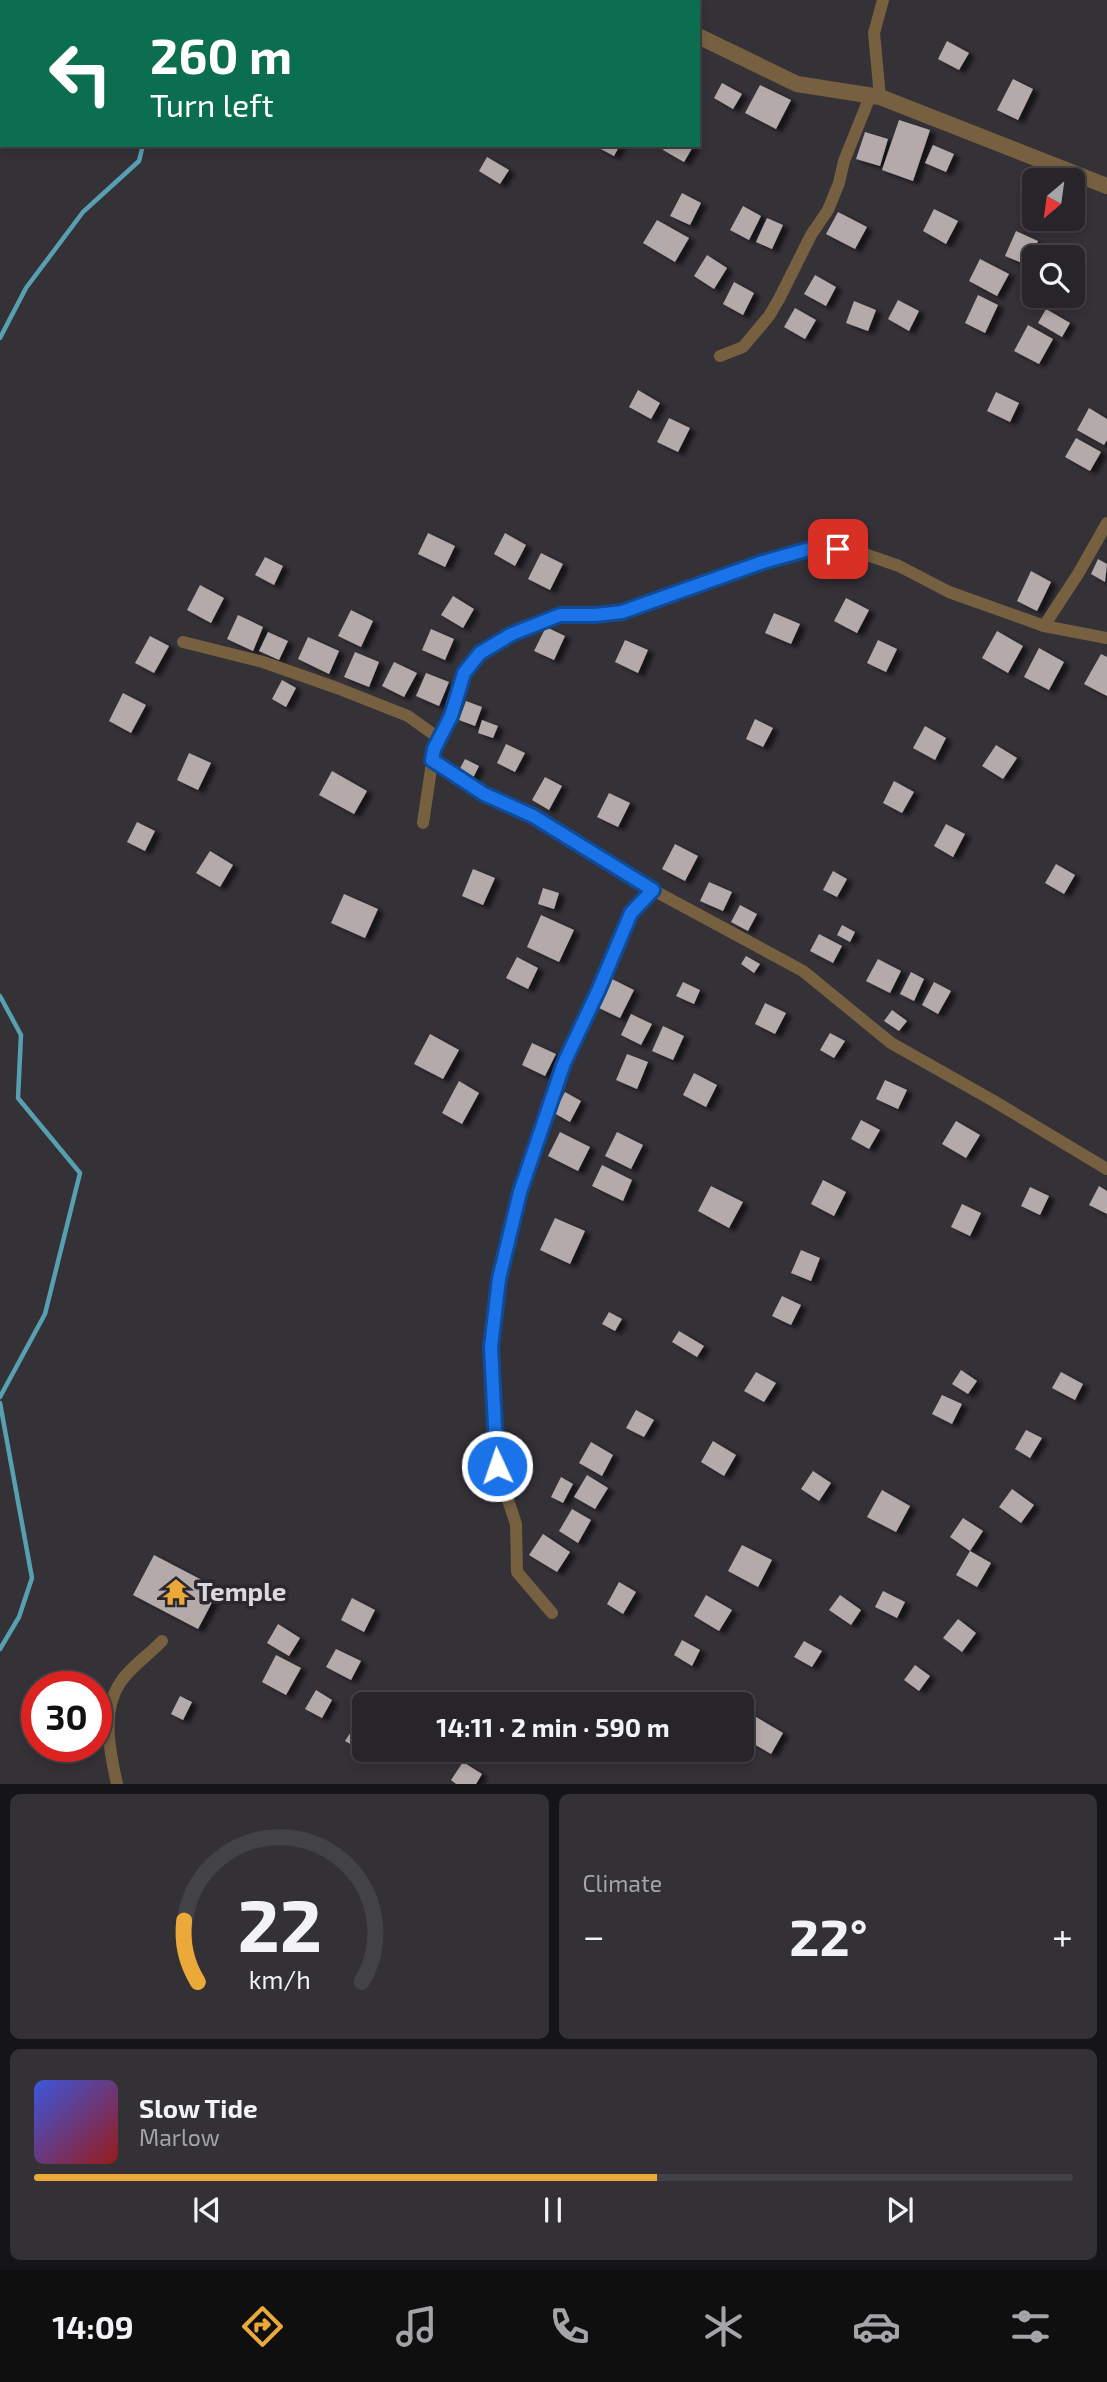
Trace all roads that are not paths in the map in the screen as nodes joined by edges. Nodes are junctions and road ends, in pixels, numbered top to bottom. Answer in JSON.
{"nodes":[{"id":1,"x":883,"y":0,"type":"edge"},
{"id":2,"x":700,"y":38,"type":"edge"},
{"id":3,"x":876,"y":96,"type":"junction"},
{"id":4,"x":1107,"y":186,"type":"edge"},
{"id":5,"x":720,"y":356,"type":"dead end"},
{"id":6,"x":1107,"y":523,"type":"edge"},
{"id":7,"x":1044,"y":626,"type":"junction"},
{"id":8,"x":1107,"y":638,"type":"edge"},
{"id":9,"x":183,"y":642,"type":"dead end"},
{"id":10,"x":440,"y":739,"type":"junction"},
{"id":11,"x":432,"y":760,"type":"junction"},
{"id":12,"x":423,"y":823,"type":"dead end"},
{"id":13,"x":653,"y":890,"type":"junction"},
{"id":14,"x":1107,"y":1169,"type":"edge"},
{"id":15,"x":552,"y":1613,"type":"dead end"},
{"id":16,"x":162,"y":1641,"type":"dead end"},
{"id":17,"x":117,"y":1783,"type":"edge"}],
"edges":[{"from":1,"to":3,"type":"street"},
{"from":2,"to":3,"type":"street"},
{"from":3,"to":4,"type":"street"},
{"from":3,"to":5,"type":"street"},
{"from":6,"to":7,"type":"street"},
{"from":7,"to":8,"type":"street"},
{"from":7,"to":10,"type":"street"},
{"from":9,"to":10,"type":"street"},
{"from":10,"to":11,"type":"street"},
{"from":11,"to":12,"type":"street"},
{"from":11,"to":13,"type":"street"},
{"from":13,"to":14,"type":"street"},
{"from":13,"to":15,"type":"street"},
{"from":16,"to":17,"type":"street"}]}
